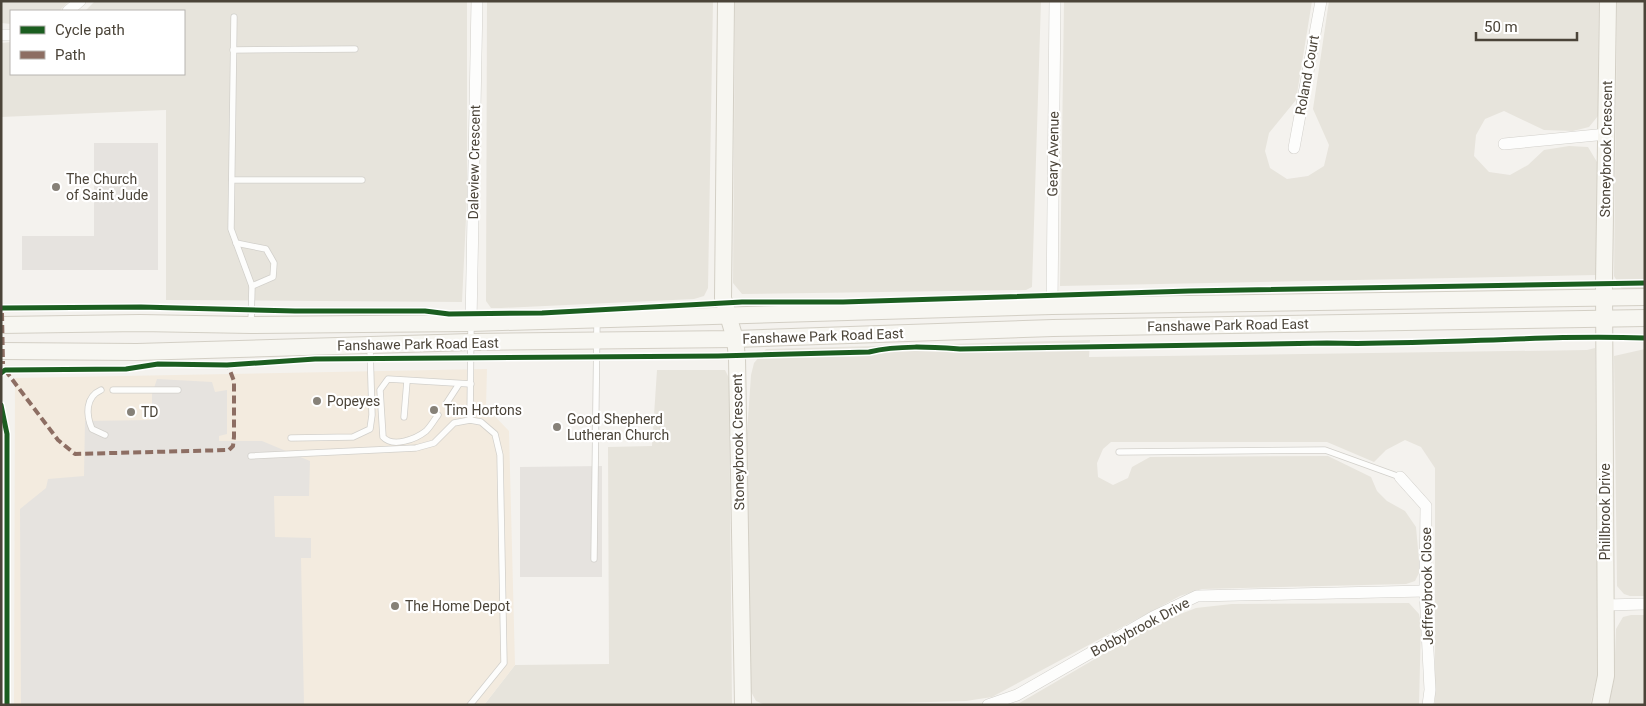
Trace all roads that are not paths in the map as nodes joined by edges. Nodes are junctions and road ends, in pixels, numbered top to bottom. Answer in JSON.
{"nodes":[{"id":1,"x":80,"y":1,"type":"edge"},
{"id":2,"x":477,"y":1,"type":"edge"},
{"id":3,"x":726,"y":1,"type":"edge"},
{"id":4,"x":1055,"y":1,"type":"edge"},
{"id":5,"x":1321,"y":1,"type":"edge"},
{"id":6,"x":1608,"y":1,"type":"edge"},
{"id":7,"x":69,"y":10,"type":"edge"},
{"id":8,"x":234,"y":18,"type":"dead end"},
{"id":9,"x":355,"y":49,"type":"dead end"},
{"id":10,"x":233,"y":50,"type":"junction"},
{"id":11,"x":1607,"y":134,"type":"junction"},
{"id":12,"x":1504,"y":144,"type":"dead end"},
{"id":13,"x":1294,"y":148,"type":"dead end"},
{"id":14,"x":232,"y":180,"type":"junction"},
{"id":15,"x":362,"y":180,"type":"dead end"},
{"id":16,"x":236,"y":242,"type":"junction"},
{"id":17,"x":252,"y":286,"type":"junction"},
{"id":18,"x":1604,"y":297,"type":"junction"},
{"id":19,"x":1645,"y":297,"type":"edge"},
{"id":20,"x":1052,"y":306,"type":"junction"},
{"id":21,"x":727,"y":316,"type":"junction"},
{"id":22,"x":1645,"y":318,"type":"edge"},
{"id":23,"x":597,"y":319,"type":"junction"},
{"id":24,"x":1604,"y":319,"type":"junction"},
{"id":25,"x":471,"y":323,"type":"junction"},
{"id":26,"x":1,"y":325,"type":"edge"},
{"id":27,"x":251,"y":325,"type":"junction"},
{"id":28,"x":735,"y":339,"type":"junction"},
{"id":29,"x":471,"y":342,"type":"junction"},
{"id":30,"x":598,"y":342,"type":"junction"},
{"id":31,"x":370,"y":344,"type":"junction"},
{"id":32,"x":1,"y":351,"type":"edge"},
{"id":33,"x":407,"y":381,"type":"junction"},
{"id":34,"x":459,"y":384,"type":"junction"},
{"id":35,"x":471,"y":384,"type":"junction"},
{"id":36,"x":101,"y":390,"type":"dead end"},
{"id":37,"x":113,"y":390,"type":"dead end"},
{"id":38,"x":178,"y":390,"type":"dead end"},
{"id":39,"x":446,"y":404,"type":"dead end"},
{"id":40,"x":438,"y":415,"type":"dead end"},
{"id":41,"x":404,"y":417,"type":"dead end"},
{"id":42,"x":470,"y":420,"type":"junction"},
{"id":43,"x":105,"y":435,"type":"dead end"},
{"id":44,"x":291,"y":438,"type":"dead end"},
{"id":45,"x":1119,"y":452,"type":"dead end"},
{"id":46,"x":251,"y":456,"type":"dead end"},
{"id":47,"x":1400,"y":478,"type":"joint"},
{"id":48,"x":594,"y":559,"type":"dead end"},
{"id":49,"x":1425,"y":591,"type":"junction"},
{"id":50,"x":1645,"y":604,"type":"edge"},
{"id":51,"x":1606,"y":605,"type":"junction"},
{"id":52,"x":470,"y":705,"type":"edge"},
{"id":53,"x":743,"y":705,"type":"edge"},
{"id":54,"x":988,"y":705,"type":"edge"},
{"id":55,"x":1428,"y":705,"type":"edge"},
{"id":56,"x":1600,"y":705,"type":"edge"}],
"edges":[{"from":1,"to":7,"type":"street"},
{"from":2,"to":25,"type":"street","name":"Daleview Crescent"},
{"from":3,"to":21,"type":"main road","name":"Stoneybrook Crescent"},
{"from":4,"to":20,"type":"street","name":"Geary Avenue"},
{"from":5,"to":13,"type":"street","name":"Roland Court"},
{"from":6,"to":11,"type":"main road","name":"Stoneybrook Crescent"},
{"from":8,"to":10,"type":"lane"},
{"from":9,"to":10,"type":"lane"},
{"from":10,"to":14,"type":"lane"},
{"from":11,"to":12,"type":"street"},
{"from":11,"to":18,"type":"main road","name":"Stoneybrook Crescent"},
{"from":14,"to":15,"type":"lane"},
{"from":14,"to":16,"type":"lane"},
{"from":16,"to":17,"type":"lane"},
{"from":16,"to":17,"type":"lane"},
{"from":17,"to":27,"type":"lane"},
{"from":18,"to":19,"type":"main road","name":"Fanshawe Park Road East"},
{"from":18,"to":20,"type":"main road","name":"Fanshawe Park Road East"},
{"from":18,"to":24,"type":"main road","name":"Stoneybrook Crescent"},
{"from":20,"to":21,"type":"main road","name":"Fanshawe Park Road East"},
{"from":21,"to":23,"type":"main road","name":"Fanshawe Park Road East"},
{"from":21,"to":28,"type":"main road","name":"Stoneybrook Crescent"},
{"from":22,"to":24,"type":"main road","name":"Fanshawe Park Road East"},
{"from":23,"to":25,"type":"main road","name":"Fanshawe Park Road East"},
{"from":23,"to":30,"type":"lane"},
{"from":24,"to":28,"type":"main road","name":"Fanshawe Park Road East"},
{"from":24,"to":51,"type":"main road","name":"Phillbrook Drive"},
{"from":25,"to":27,"type":"main road","name":"Fanshawe Park Road East"},
{"from":25,"to":29,"type":"lane"},
{"from":26,"to":27,"type":"main road","name":"Fanshawe Park Road East"},
{"from":28,"to":30,"type":"main road","name":"Fanshawe Park Road East"},
{"from":28,"to":53,"type":"main road","name":"Stoneybrook Crescent"},
{"from":29,"to":30,"type":"main road","name":"Fanshawe Park Road East"},
{"from":29,"to":31,"type":"main road","name":"Fanshawe Park Road East"},
{"from":29,"to":35,"type":"lane"},
{"from":30,"to":48,"type":"lane"},
{"from":31,"to":32,"type":"main road","name":"Fanshawe Park Road East"},
{"from":31,"to":44,"type":"lane"},
{"from":33,"to":34,"type":"lane"},
{"from":33,"to":40,"type":"lane"},
{"from":33,"to":41,"type":"lane"},
{"from":34,"to":35,"type":"lane"},
{"from":34,"to":39,"type":"lane"},
{"from":35,"to":42,"type":"lane"},
{"from":36,"to":43,"type":"lane"},
{"from":37,"to":38,"type":"lane"},
{"from":42,"to":46,"type":"lane"},
{"from":42,"to":52,"type":"lane"},
{"from":45,"to":47,"type":"lane"},
{"from":47,"to":49,"type":"street","name":"Jeffreybrook Close"},
{"from":49,"to":54,"type":"street","name":"Bobbybrook Drive"},
{"from":49,"to":55,"type":"street","name":"Jeffreybrook Close"},
{"from":50,"to":51,"type":"street"},
{"from":51,"to":56,"type":"main road","name":"Phillbrook Drive"}]}
